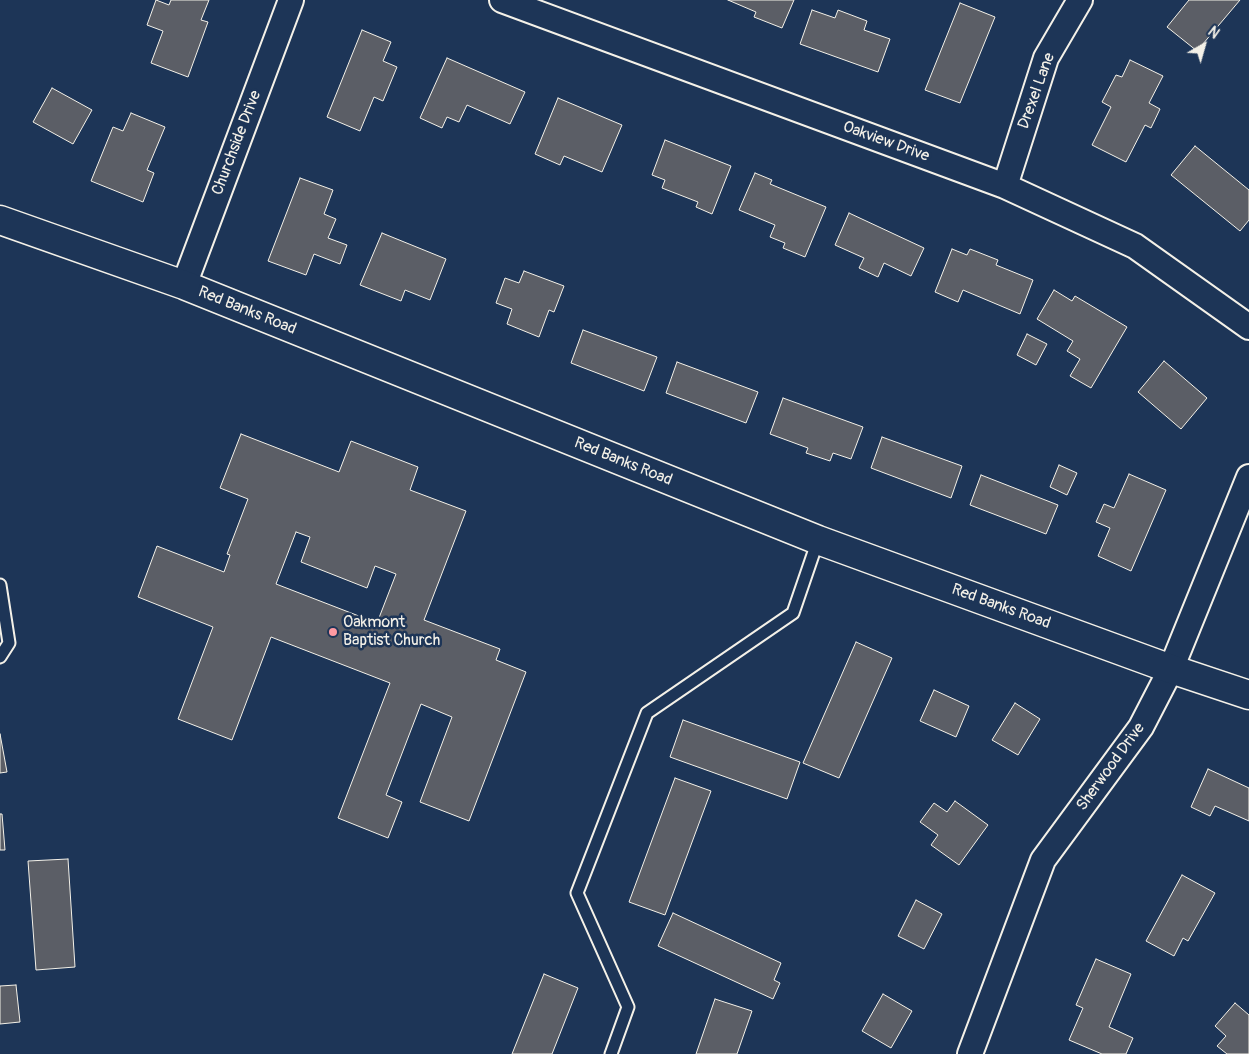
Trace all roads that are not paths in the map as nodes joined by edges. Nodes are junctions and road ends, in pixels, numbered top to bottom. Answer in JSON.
{"nodes":[{"id":1,"x":291,"y":0,"type":"edge"},
{"id":2,"x":502,"y":0,"type":"edge"},
{"id":3,"x":1080,"y":0,"type":"edge"},
{"id":4,"x":536,"y":6,"type":"edge"},
{"id":5,"x":1005,"y":186,"type":"junction"},
{"id":6,"x":0,"y":220,"type":"edge"},
{"id":7,"x":184,"y":285,"type":"junction"},
{"id":8,"x":1249,"y":328,"type":"edge"},
{"id":9,"x":1249,"y":477,"type":"edge"},
{"id":10,"x":818,"y":540,"type":"junction"},
{"id":11,"x":0,"y":585,"type":"edge"},
{"id":12,"x":0,"y":657,"type":"edge"},
{"id":13,"x":1171,"y":669,"type":"junction"},
{"id":14,"x":1249,"y":695,"type":"edge"},
{"id":15,"x":611,"y":1054,"type":"edge"},
{"id":16,"x":970,"y":1054,"type":"edge"}],
"edges":[{"from":1,"to":7,"type":"street","name":"Churchside Drive"},
{"from":2,"to":4,"type":"street","name":"Oakview Drive"},
{"from":3,"to":5,"type":"street","name":"Drexel Lane"},
{"from":4,"to":5,"type":"street","name":"Oakview Drive"},
{"from":5,"to":8,"type":"street","name":"Oakview Drive"},
{"from":6,"to":7,"type":"street","name":"Red Banks Road"},
{"from":7,"to":10,"type":"street","name":"Red Banks Road"},
{"from":9,"to":13,"type":"street","name":"Sherwood Drive"},
{"from":10,"to":13,"type":"street","name":"Red Banks Road"},
{"from":10,"to":15,"type":"lane"},
{"from":11,"to":12,"type":"lane"},
{"from":13,"to":14,"type":"street","name":"Red Banks Road"},
{"from":13,"to":16,"type":"street","name":"Sherwood Drive"}]}
